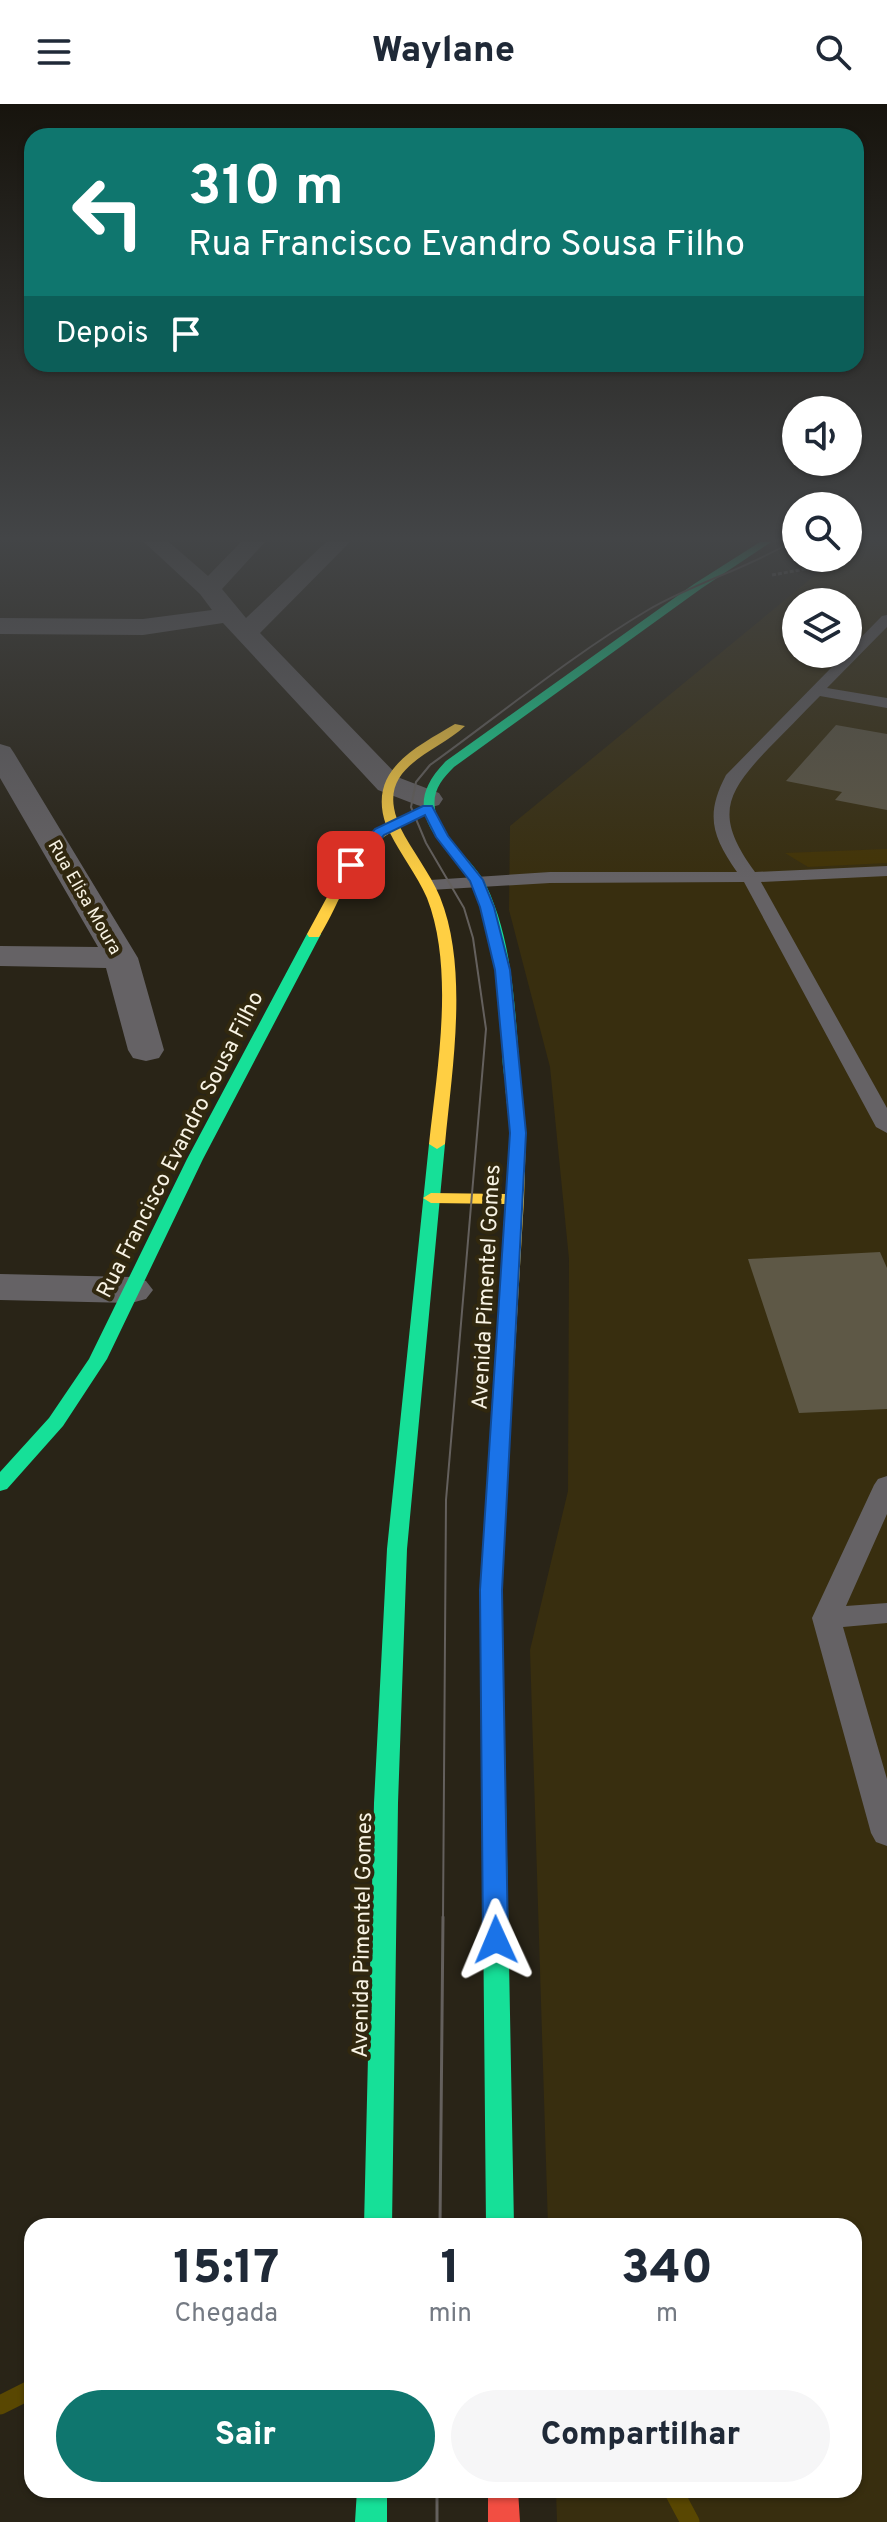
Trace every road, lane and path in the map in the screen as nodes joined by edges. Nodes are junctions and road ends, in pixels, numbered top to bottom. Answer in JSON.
{"nodes":[{"id":1,"x":267,"y":655,"type":"edge"},
{"id":2,"x":602,"y":655,"type":"edge"},
{"id":3,"x":852,"y":655,"type":"edge"},
{"id":4,"x":816,"y":691,"type":"junction"},
{"id":5,"x":887,"y":703,"type":"edge"},
{"id":6,"x":478,"y":712,"type":"dead end"},
{"id":7,"x":0,"y":753,"type":"edge"},
{"id":8,"x":389,"y":784,"type":"junction"},
{"id":9,"x":428,"y":804,"type":"junction"},
{"id":10,"x":394,"y":823,"type":"junction"},
{"id":11,"x":887,"y":871,"type":"edge"},
{"id":12,"x":750,"y":877,"type":"junction"},
{"id":13,"x":477,"y":880,"type":"junction"},
{"id":14,"x":430,"y":885,"type":"junction"},
{"id":15,"x":0,"y":956,"type":"edge"},
{"id":16,"x":121,"y":958,"type":"junction"},
{"id":17,"x":146,"y":1050,"type":"dead end"},
{"id":18,"x":887,"y":1127,"type":"edge"},
{"id":19,"x":431,"y":1198,"type":"junction"},
{"id":20,"x":516,"y":1199,"type":"junction"},
{"id":21,"x":0,"y":1287,"type":"edge"},
{"id":22,"x":131,"y":1290,"type":"junction"},
{"id":23,"x":0,"y":1484,"type":"edge"},
{"id":24,"x":887,"y":1485,"type":"edge"},
{"id":25,"x":887,"y":1613,"type":"edge"},
{"id":26,"x":826,"y":1618,"type":"junction"},
{"id":27,"x":887,"y":1833,"type":"edge"},
{"id":28,"x":378,"y":2218,"type":"edge"},
{"id":29,"x":500,"y":2218,"type":"edge"},
{"id":30,"x":372,"y":2498,"type":"edge"},
{"id":31,"x":503,"y":2498,"type":"edge"},
{"id":32,"x":371,"y":2522,"type":"edge"},
{"id":33,"x":504,"y":2522,"type":"edge"}],
"edges":[{"from":1,"to":8,"type":"street"},
{"from":2,"to":9,"type":"main road"},
{"from":3,"to":4,"type":"lane"},
{"from":4,"to":5,"type":"lane"},
{"from":4,"to":12,"type":"lane"},
{"from":6,"to":8,"type":"main road"},
{"from":7,"to":16,"type":"street","name":"Rua Elisa Moura"},
{"from":8,"to":9,"type":"street"},
{"from":8,"to":10,"type":"main road","name":"Avenida Pimentel Gomes"},
{"from":9,"to":10,"type":"main road","name":"Rua Francisco Evandro Sousa Filho"},
{"from":9,"to":13,"type":"main road","name":"Avenida Pimentel Gomes"},
{"from":10,"to":14,"type":"main road","name":"Avenida Pimentel Gomes"},
{"from":10,"to":22,"type":"main road","name":"Rua Francisco Evandro Sousa Filho"},
{"from":11,"to":12,"type":"lane"},
{"from":12,"to":13,"type":"lane"},
{"from":12,"to":18,"type":"lane"},
{"from":13,"to":14,"type":"lane"},
{"from":13,"to":20,"type":"main road","name":"Avenida Pimentel Gomes"},
{"from":14,"to":19,"type":"main road","name":"Avenida Pimentel Gomes"},
{"from":15,"to":16,"type":"street"},
{"from":16,"to":17,"type":"street","name":"Rua Elisa Moura"},
{"from":19,"to":20,"type":"main road"},
{"from":19,"to":28,"type":"main road","name":"Avenida Pimentel Gomes"},
{"from":20,"to":29,"type":"main road","name":"Avenida Pimentel Gomes"},
{"from":21,"to":22,"type":"street"},
{"from":22,"to":23,"type":"main road","name":"Rua Francisco Evandro Sousa Filho"},
{"from":24,"to":26,"type":"lane"},
{"from":25,"to":26,"type":"lane"},
{"from":26,"to":27,"type":"lane"},
{"from":30,"to":32,"type":"main road"},
{"from":31,"to":33,"type":"main road"}]}
